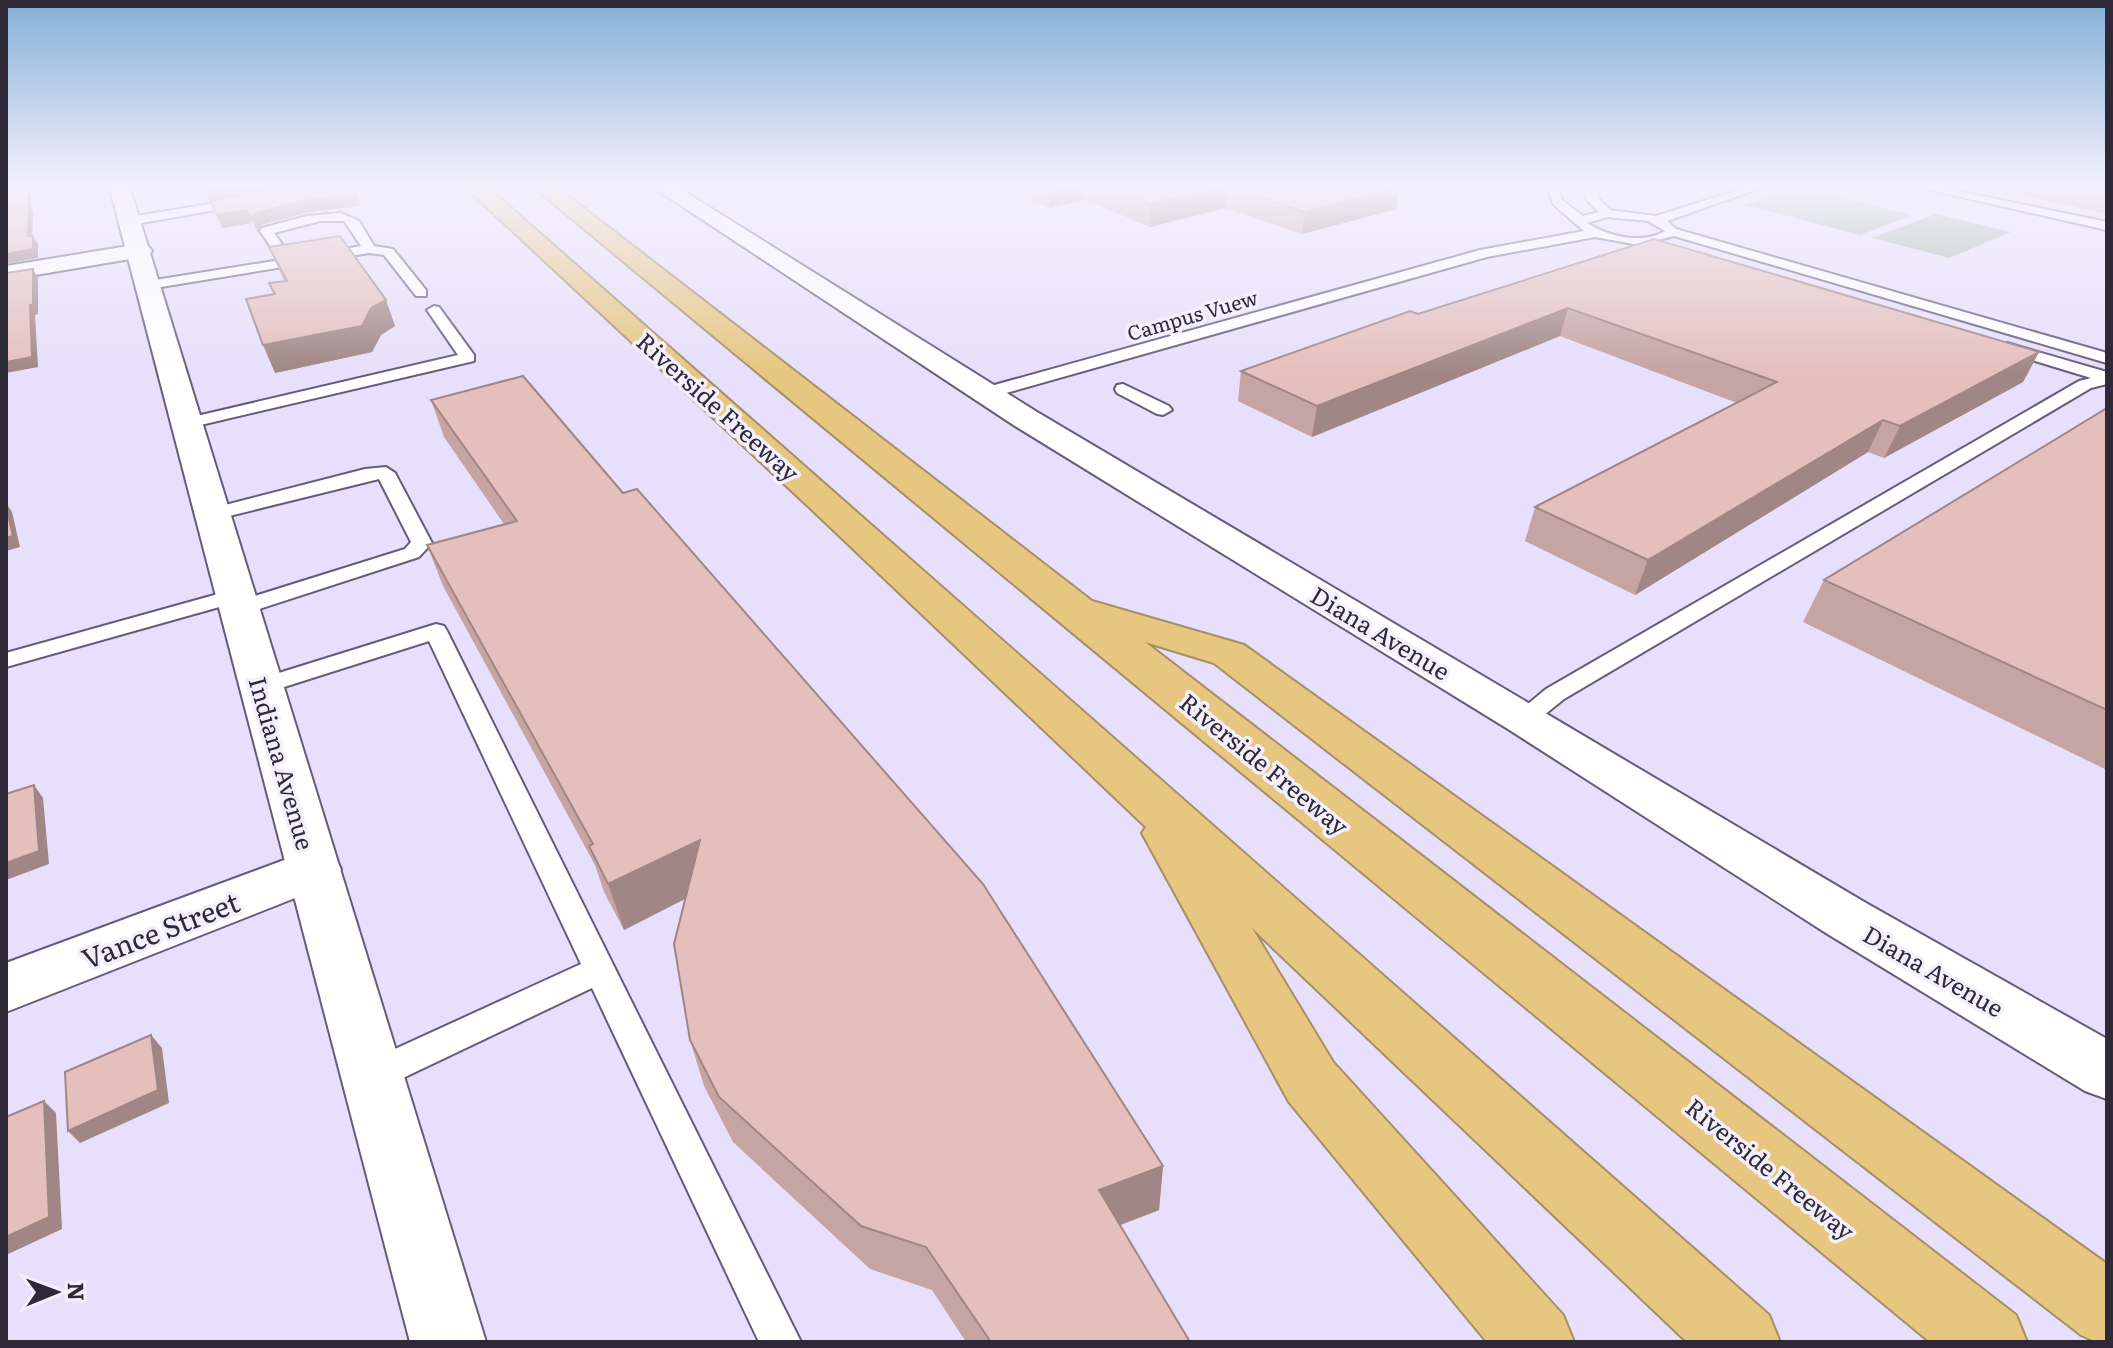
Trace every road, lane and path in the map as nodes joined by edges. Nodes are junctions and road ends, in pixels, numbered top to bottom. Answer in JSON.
{"nodes":[{"id":1,"x":139,"y":248,"type":"edge"},
{"id":2,"x":278,"y":248,"type":"edge"},
{"id":3,"x":542,"y":248,"type":"edge"},
{"id":4,"x":620,"y":248,"type":"edge"},
{"id":5,"x":759,"y":248,"type":"edge"},
{"id":6,"x":1513,"y":248,"type":"edge"},
{"id":7,"x":1674,"y":248,"type":"edge"},
{"id":8,"x":1727,"y":248,"type":"edge"},
{"id":9,"x":369,"y":249,"type":"joint"},
{"id":10,"x":140,"y":251,"type":"junction"},
{"id":11,"x":288,"y":261,"type":"junction"},
{"id":12,"x":6,"y":273,"type":"edge"},
{"id":13,"x":149,"y":285,"type":"junction"},
{"id":14,"x":1797,"y":285,"type":"edge"},
{"id":15,"x":421,"y":293,"type":"dead end"},
{"id":16,"x":434,"y":310,"type":"dead end"},
{"id":17,"x":1990,"y":343,"type":"edge"},
{"id":18,"x":2107,"y":358,"type":"edge"},
{"id":19,"x":2107,"y":378,"type":"edge"},
{"id":20,"x":1123,"y":389,"type":"dead end"},
{"id":21,"x":986,"y":393,"type":"junction"},
{"id":22,"x":1163,"y":410,"type":"dead end"},
{"id":23,"x":188,"y":423,"type":"junction"},
{"id":24,"x":213,"y":514,"type":"junction"},
{"id":25,"x":237,"y":602,"type":"junction"},
{"id":26,"x":1071,"y":607,"type":"junction"},
{"id":27,"x":6,"y":660,"type":"edge"},
{"id":28,"x":262,"y":686,"type":"junction"},
{"id":29,"x":1524,"y":718,"type":"junction"},
{"id":30,"x":1147,"y":796,"type":"junction"},
{"id":31,"x":314,"y":869,"type":"junction"},
{"id":32,"x":600,"y":970,"type":"junction"},
{"id":33,"x":6,"y":988,"type":"edge"},
{"id":34,"x":2107,"y":1071,"type":"edge"},
{"id":35,"x":372,"y":1076,"type":"junction"},
{"id":36,"x":2107,"y":1309,"type":"edge"},
{"id":37,"x":448,"y":1342,"type":"edge"},
{"id":38,"x":780,"y":1342,"type":"edge"},
{"id":39,"x":1536,"y":1342,"type":"edge"},
{"id":40,"x":1742,"y":1342,"type":"edge"},
{"id":41,"x":1989,"y":1342,"type":"edge"}],
"edges":[{"from":1,"to":10,"type":"street","name":"Indiana Avenue"},
{"from":2,"to":11,"type":"lane"},
{"from":3,"to":30,"type":"highway","name":"Riverside Freeway"},
{"from":4,"to":26,"type":"highway","name":"Riverside Freeway"},
{"from":5,"to":21,"type":"street","name":"Diana Avenue"},
{"from":6,"to":21,"type":"lane","name":"Campus Vuew"},
{"from":7,"to":14,"type":"lane","name":"Campus Vuew"},
{"from":8,"to":18,"type":"lane"},
{"from":9,"to":11,"type":"lane"},
{"from":9,"to":15,"type":"lane"},
{"from":10,"to":12,"type":"street"},
{"from":10,"to":13,"type":"street","name":"Indiana Avenue"},
{"from":11,"to":13,"type":"lane"},
{"from":13,"to":23,"type":"street","name":"Indiana Avenue"},
{"from":16,"to":23,"type":"lane"},
{"from":17,"to":19,"type":"lane"},
{"from":19,"to":29,"type":"lane"},
{"from":20,"to":22,"type":"lane"},
{"from":21,"to":29,"type":"street","name":"Diana Avenue"},
{"from":23,"to":24,"type":"street","name":"Indiana Avenue"},
{"from":24,"to":25,"type":"street","name":"Indiana Avenue"},
{"from":24,"to":25,"type":"lane"},
{"from":25,"to":27,"type":"lane"},
{"from":25,"to":28,"type":"street","name":"Indiana Avenue"},
{"from":26,"to":36,"type":"highway"},
{"from":26,"to":41,"type":"highway","name":"Riverside Freeway"},
{"from":28,"to":31,"type":"street","name":"Indiana Avenue"},
{"from":28,"to":32,"type":"lane"},
{"from":29,"to":34,"type":"street","name":"Diana Avenue"},
{"from":30,"to":39,"type":"highway"},
{"from":30,"to":40,"type":"highway","name":"Riverside Freeway"},
{"from":31,"to":33,"type":"street","name":"Vance Street"},
{"from":31,"to":35,"type":"street","name":"Indiana Avenue"},
{"from":32,"to":35,"type":"lane"},
{"from":32,"to":38,"type":"lane"},
{"from":35,"to":37,"type":"street","name":"Indiana Avenue"}]}
